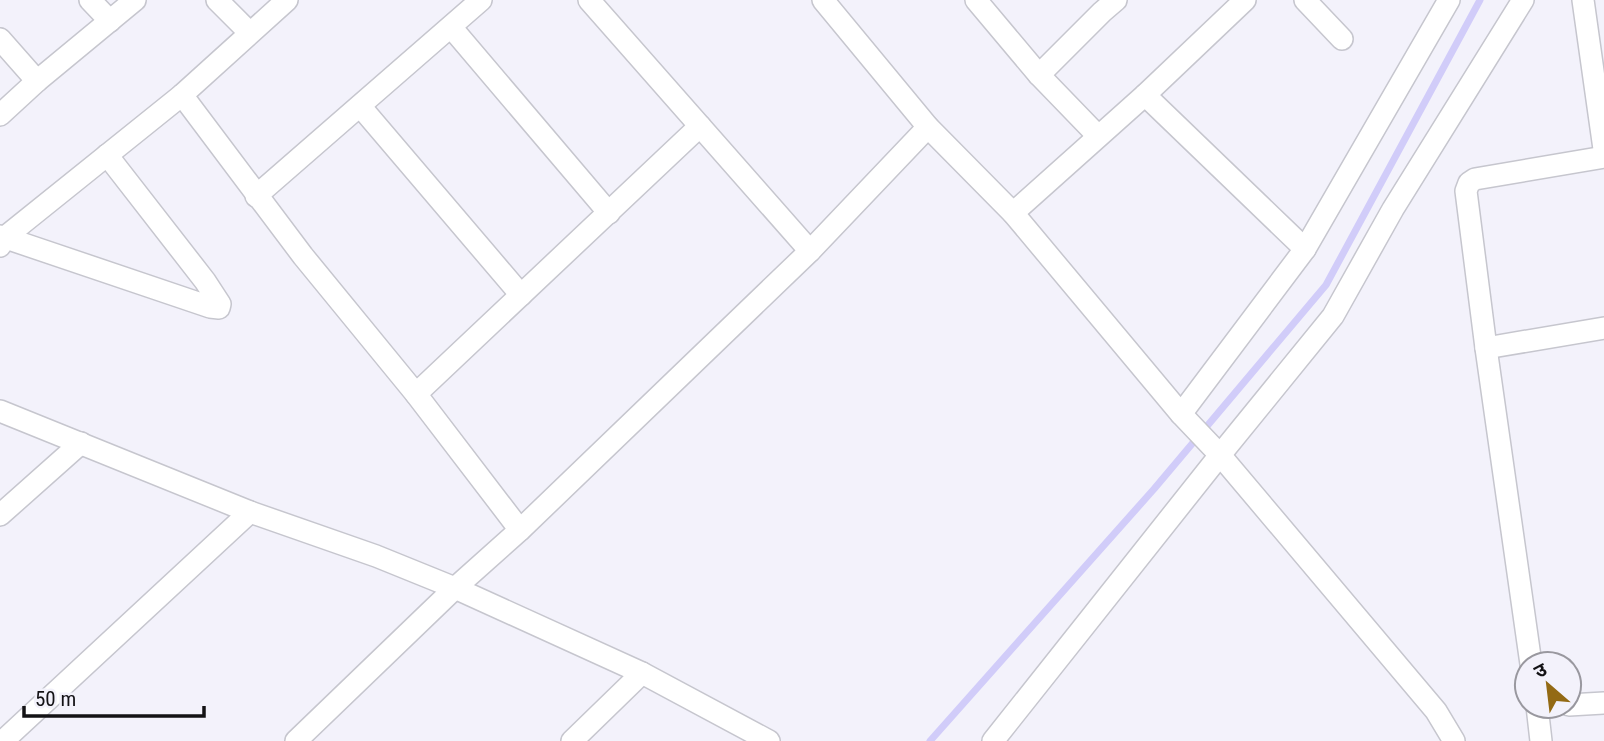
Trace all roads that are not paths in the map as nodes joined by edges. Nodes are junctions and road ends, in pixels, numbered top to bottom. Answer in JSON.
{"nodes":[{"id":1,"x":90,"y":0,"type":"edge"},
{"id":2,"x":135,"y":0,"type":"edge"},
{"id":3,"x":217,"y":0,"type":"edge"},
{"id":4,"x":286,"y":0,"type":"edge"},
{"id":5,"x":481,"y":0,"type":"edge"},
{"id":6,"x":589,"y":0,"type":"edge"},
{"id":7,"x":822,"y":0,"type":"edge"},
{"id":8,"x":976,"y":0,"type":"edge"},
{"id":9,"x":1245,"y":0,"type":"edge"},
{"id":10,"x":1305,"y":0,"type":"edge"},
{"id":11,"x":1449,"y":0,"type":"edge"},
{"id":12,"x":1523,"y":0,"type":"edge"},
{"id":13,"x":1583,"y":0,"type":"edge"},
{"id":14,"x":1104,"y":4,"type":"edge"},
{"id":15,"x":110,"y":22,"type":"junction"},
{"id":16,"x":451,"y":27,"type":"junction"},
{"id":17,"x":249,"y":32,"type":"junction"},
{"id":18,"x":1342,"y":38,"type":"dead end"},
{"id":19,"x":0,"y":39,"type":"edge"},
{"id":20,"x":1039,"y":75,"type":"junction"},
{"id":21,"x":37,"y":81,"type":"junction"},
{"id":22,"x":182,"y":95,"type":"junction"},
{"id":23,"x":1145,"y":95,"type":"junction"},
{"id":24,"x":360,"y":106,"type":"junction"},
{"id":25,"x":0,"y":115,"type":"edge"},
{"id":26,"x":700,"y":126,"type":"junction"},
{"id":27,"x":928,"y":127,"type":"junction"},
{"id":28,"x":1098,"y":136,"type":"junction"},
{"id":29,"x":1604,"y":149,"type":"edge"},
{"id":30,"x":107,"y":155,"type":"junction"},
{"id":31,"x":1604,"y":158,"type":"edge"},
{"id":32,"x":256,"y":196,"type":"junction"},
{"id":33,"x":1013,"y":212,"type":"junction"},
{"id":34,"x":609,"y":213,"type":"junction"},
{"id":35,"x":1,"y":240,"type":"edge"},
{"id":36,"x":1305,"y":249,"type":"junction"},
{"id":37,"x":810,"y":251,"type":"junction"},
{"id":38,"x":521,"y":296,"type":"junction"},
{"id":39,"x":1604,"y":328,"type":"edge"},
{"id":40,"x":1486,"y":348,"type":"junction"},
{"id":41,"x":416,"y":394,"type":"junction"},
{"id":42,"x":0,"y":411,"type":"edge"},
{"id":43,"x":1181,"y":414,"type":"junction"},
{"id":44,"x":81,"y":443,"type":"junction"},
{"id":45,"x":1220,"y":455,"type":"junction"},
{"id":46,"x":250,"y":512,"type":"junction"},
{"id":47,"x":0,"y":516,"type":"edge"},
{"id":48,"x":520,"y":530,"type":"junction"},
{"id":49,"x":455,"y":588,"type":"junction"},
{"id":50,"x":1529,"y":650,"type":"edge"},
{"id":51,"x":642,"y":673,"type":"junction"},
{"id":52,"x":1604,"y":703,"type":"edge"},
{"id":53,"x":1583,"y":704,"type":"edge"},
{"id":54,"x":1539,"y":720,"type":"edge"},
{"id":55,"x":3,"y":741,"type":"edge"},
{"id":56,"x":296,"y":741,"type":"edge"},
{"id":57,"x":572,"y":741,"type":"edge"},
{"id":58,"x":769,"y":741,"type":"edge"},
{"id":59,"x":993,"y":741,"type":"edge"},
{"id":60,"x":1454,"y":741,"type":"edge"},
{"id":61,"x":1541,"y":741,"type":"edge"}],
"edges":[{"from":1,"to":15,"type":"street"},
{"from":2,"to":15,"type":"street"},
{"from":3,"to":17,"type":"street"},
{"from":4,"to":17,"type":"street"},
{"from":5,"to":16,"type":"street"},
{"from":6,"to":26,"type":"street"},
{"from":7,"to":27,"type":"street"},
{"from":8,"to":20,"type":"street"},
{"from":9,"to":23,"type":"street"},
{"from":10,"to":18,"type":"street"},
{"from":11,"to":36,"type":"street"},
{"from":12,"to":45,"type":"street"},
{"from":13,"to":29,"type":"street"},
{"from":14,"to":20,"type":"street"},
{"from":15,"to":21,"type":"street"},
{"from":16,"to":24,"type":"street"},
{"from":16,"to":34,"type":"street"},
{"from":17,"to":22,"type":"street"},
{"from":19,"to":21,"type":"street"},
{"from":20,"to":28,"type":"street"},
{"from":21,"to":25,"type":"street"},
{"from":22,"to":30,"type":"street"},
{"from":22,"to":32,"type":"street"},
{"from":23,"to":28,"type":"street"},
{"from":23,"to":36,"type":"street"},
{"from":24,"to":32,"type":"street"},
{"from":24,"to":38,"type":"street"},
{"from":26,"to":34,"type":"street"},
{"from":26,"to":37,"type":"street"},
{"from":27,"to":33,"type":"street"},
{"from":27,"to":37,"type":"street"},
{"from":28,"to":33,"type":"street"},
{"from":30,"to":35,"type":"street"},
{"from":30,"to":35,"type":"street"},
{"from":31,"to":40,"type":"street"},
{"from":32,"to":41,"type":"street"},
{"from":33,"to":43,"type":"street"},
{"from":34,"to":38,"type":"street"},
{"from":36,"to":43,"type":"street"},
{"from":37,"to":48,"type":"street"},
{"from":38,"to":41,"type":"street"},
{"from":39,"to":40,"type":"street"},
{"from":40,"to":50,"type":"street"},
{"from":41,"to":48,"type":"street"},
{"from":42,"to":44,"type":"street"},
{"from":43,"to":45,"type":"street"},
{"from":44,"to":46,"type":"street"},
{"from":44,"to":47,"type":"street"},
{"from":45,"to":59,"type":"street"},
{"from":45,"to":60,"type":"street"},
{"from":46,"to":49,"type":"street"},
{"from":46,"to":55,"type":"street"},
{"from":48,"to":49,"type":"street"},
{"from":49,"to":51,"type":"street"},
{"from":49,"to":56,"type":"street"},
{"from":51,"to":57,"type":"street"},
{"from":51,"to":58,"type":"street"},
{"from":52,"to":53,"type":"street"},
{"from":54,"to":61,"type":"street"}]}
